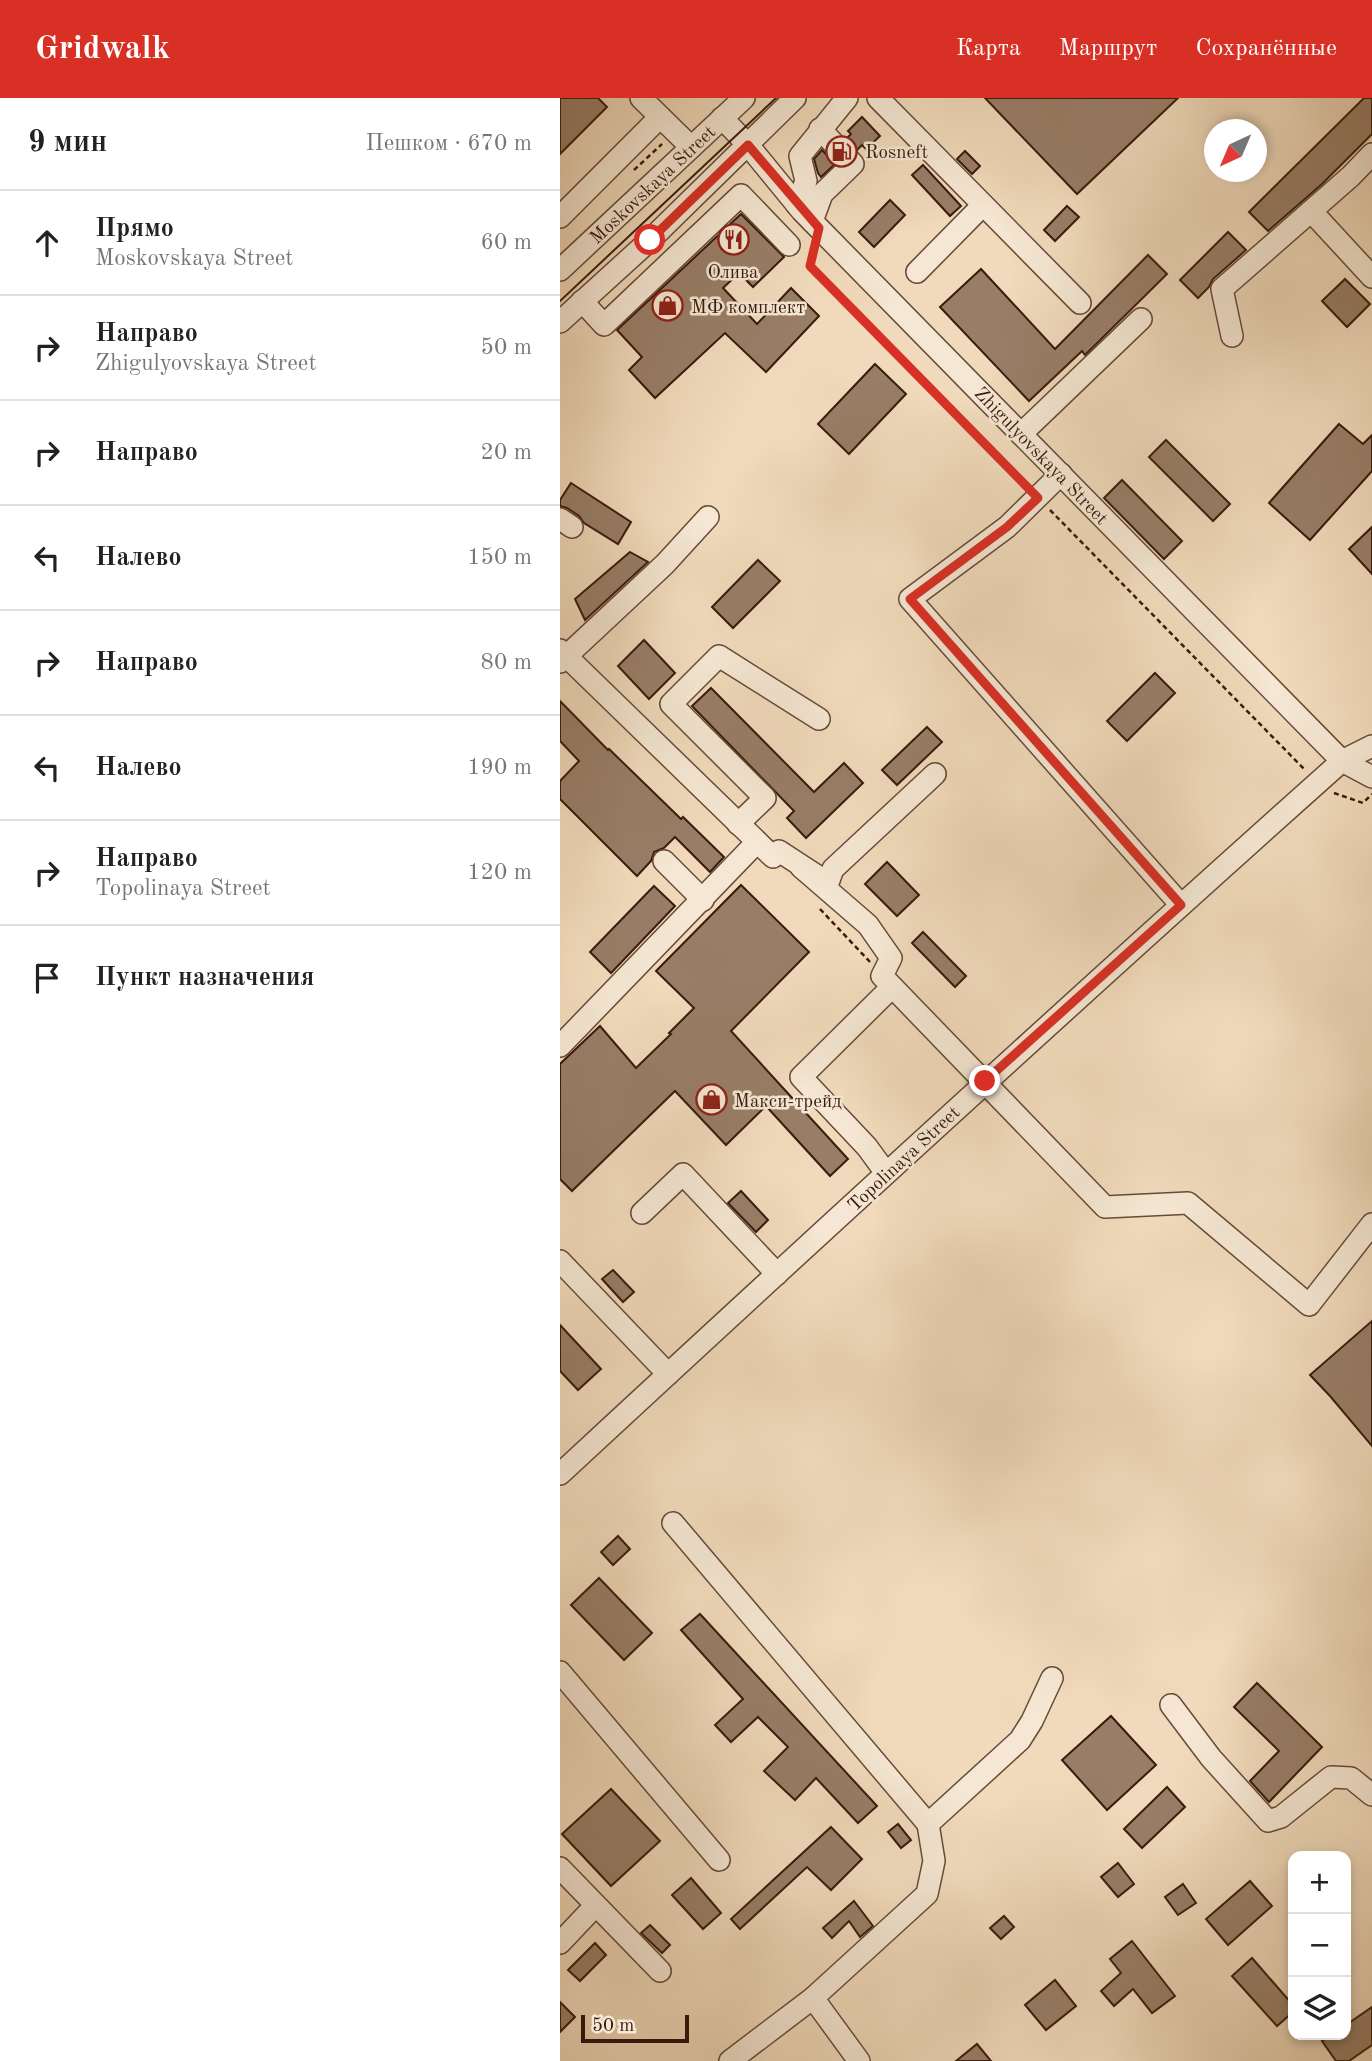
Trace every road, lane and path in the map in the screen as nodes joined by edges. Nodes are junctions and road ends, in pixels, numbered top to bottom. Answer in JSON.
{"nodes":[{"id":1,"x":641,"y":98,"type":"edge"},
{"id":2,"x":744,"y":98,"type":"edge"},
{"id":3,"x":794,"y":98,"type":"edge"},
{"id":4,"x":847,"y":98,"type":"edge"},
{"id":5,"x":881,"y":99,"type":"edge"},
{"id":6,"x":660,"y":117,"type":"junction"},
{"id":7,"x":820,"y":129,"type":"junction"},
{"id":8,"x":706,"y":133,"type":"junction"},
{"id":9,"x":741,"y":151,"type":"junction"},
{"id":10,"x":1372,"y":154,"type":"edge"},
{"id":11,"x":984,"y":205,"type":"junction"},
{"id":12,"x":1311,"y":211,"type":"junction"},
{"id":13,"x":808,"y":216,"type":"junction"},
{"id":14,"x":560,"y":218,"type":"edge"},
{"id":15,"x":562,"y":264,"type":"edge"},
{"id":16,"x":917,"y":272,"type":"dead end"},
{"id":17,"x":1372,"y":276,"type":"edge"},
{"id":18,"x":582,"y":302,"type":"junction"},
{"id":19,"x":1080,"y":303,"type":"dead end"},
{"id":20,"x":1141,"y":319,"type":"dead end"},
{"id":21,"x":560,"y":322,"type":"edge"},
{"id":22,"x":1233,"y":336,"type":"dead end"},
{"id":23,"x":1021,"y":434,"type":"junction"},
{"id":24,"x":1061,"y":474,"type":"junction"},
{"id":25,"x":1038,"y":498,"type":"junction"},
{"id":26,"x":708,"y":517,"type":"dead end"},
{"id":27,"x":562,"y":656,"type":"edge"},
{"id":28,"x":819,"y":719,"type":"dead end"},
{"id":29,"x":1372,"y":746,"type":"edge"},
{"id":30,"x":1342,"y":761,"type":"junction"},
{"id":31,"x":935,"y":774,"type":"dead end"},
{"id":32,"x":1372,"y":777,"type":"edge"},
{"id":33,"x":1318,"y":782,"type":"junction"},
{"id":34,"x":1372,"y":794,"type":"edge"},
{"id":35,"x":738,"y":824,"type":"junction"},
{"id":36,"x":757,"y":842,"type":"junction"},
{"id":37,"x":664,"y":861,"type":"dead end"},
{"id":38,"x":802,"y":867,"type":"junction"},
{"id":39,"x":703,"y":900,"type":"junction"},
{"id":40,"x":817,"y":904,"type":"dead end"},
{"id":41,"x":1181,"y":905,"type":"junction"},
{"id":42,"x":887,"y":982,"type":"junction"},
{"id":43,"x":560,"y":1046,"type":"edge"},
{"id":44,"x":985,"y":1081,"type":"junction"},
{"id":45,"x":886,"y":1173,"type":"junction"},
{"id":46,"x":642,"y":1213,"type":"dead end"},
{"id":47,"x":1372,"y":1224,"type":"edge"},
{"id":48,"x":560,"y":1261,"type":"edge"},
{"id":49,"x":777,"y":1273,"type":"junction"},
{"id":50,"x":668,"y":1374,"type":"junction"},
{"id":51,"x":560,"y":1474,"type":"edge"},
{"id":52,"x":673,"y":1523,"type":"dead end"},
{"id":53,"x":560,"y":1672,"type":"edge"},
{"id":54,"x":1052,"y":1678,"type":"dead end"},
{"id":55,"x":1171,"y":1705,"type":"dead end"},
{"id":56,"x":1372,"y":1795,"type":"edge"},
{"id":57,"x":928,"y":1824,"type":"junction"},
{"id":58,"x":719,"y":1860,"type":"dead end"},
{"id":59,"x":560,"y":1868,"type":"edge"},
{"id":60,"x":595,"y":1906,"type":"junction"},
{"id":61,"x":560,"y":1943,"type":"edge"},
{"id":62,"x":660,"y":1971,"type":"dead end"},
{"id":63,"x":813,"y":1998,"type":"junction"},
{"id":64,"x":730,"y":2061,"type":"edge"},
{"id":65,"x":859,"y":2061,"type":"edge"}],
"edges":[{"from":1,"to":6,"type":"street","name":"Zhigulyovskaya Street"},
{"from":2,"to":8,"type":"street","name":"Moskovskaya Street"},
{"from":3,"to":9,"type":"street","name":"Moskovskaya Street"},
{"from":4,"to":7,"type":"street"},
{"from":5,"to":11,"type":"street"},
{"from":6,"to":8,"type":"street","name":"Zhigulyovskaya Street"},
{"from":6,"to":14,"type":"street"},
{"from":7,"to":13,"type":"street"},
{"from":7,"to":13,"type":"street"},
{"from":8,"to":9,"type":"street","name":"Zhigulyovskaya Street"},
{"from":8,"to":15,"type":"street","name":"Moskovskaya Street"},
{"from":9,"to":13,"type":"street","name":"Zhigulyovskaya Street"},
{"from":9,"to":18,"type":"street","name":"Moskovskaya Street"},
{"from":10,"to":12,"type":"street"},
{"from":11,"to":16,"type":"street"},
{"from":11,"to":19,"type":"street"},
{"from":12,"to":17,"type":"street"},
{"from":12,"to":22,"type":"street"},
{"from":13,"to":18,"type":"street"},
{"from":13,"to":23,"type":"street","name":"Zhigulyovskaya Street"},
{"from":13,"to":25,"type":"path"},
{"from":18,"to":21,"type":"street","name":"Moskovskaya Street"},
{"from":20,"to":23,"type":"street"},
{"from":23,"to":24,"type":"street","name":"Zhigulyovskaya Street"},
{"from":24,"to":25,"type":"street"},
{"from":24,"to":30,"type":"street","name":"Zhigulyovskaya Street"},
{"from":25,"to":33,"type":"path"},
{"from":25,"to":41,"type":"street"},
{"from":26,"to":27,"type":"street"},
{"from":27,"to":35,"type":"street"},
{"from":28,"to":35,"type":"street"},
{"from":29,"to":30,"type":"street","name":"Topolinaya Street"},
{"from":30,"to":32,"type":"street","name":"Zhigulyovskaya Street"},
{"from":30,"to":33,"type":"street","name":"Topolinaya Street"},
{"from":31,"to":38,"type":"street"},
{"from":33,"to":34,"type":"path"},
{"from":33,"to":41,"type":"street","name":"Topolinaya Street"},
{"from":35,"to":36,"type":"street"},
{"from":36,"to":38,"type":"street"},
{"from":36,"to":39,"type":"street"},
{"from":37,"to":39,"type":"street"},
{"from":38,"to":42,"type":"street"},
{"from":39,"to":43,"type":"street"},
{"from":40,"to":42,"type":"path"},
{"from":41,"to":44,"type":"street","name":"Topolinaya Street"},
{"from":42,"to":44,"type":"street"},
{"from":42,"to":45,"type":"street"},
{"from":44,"to":45,"type":"street","name":"Topolinaya Street"},
{"from":44,"to":47,"type":"street"},
{"from":45,"to":49,"type":"street","name":"Topolinaya Street"},
{"from":46,"to":49,"type":"street"},
{"from":48,"to":50,"type":"street"},
{"from":49,"to":50,"type":"street","name":"Topolinaya Street"},
{"from":50,"to":51,"type":"street","name":"Topolinaya Street"},
{"from":52,"to":57,"type":"street"},
{"from":53,"to":58,"type":"street"},
{"from":54,"to":57,"type":"street"},
{"from":55,"to":56,"type":"street"},
{"from":57,"to":63,"type":"street"},
{"from":59,"to":60,"type":"street"},
{"from":60,"to":61,"type":"street"},
{"from":60,"to":62,"type":"street"},
{"from":63,"to":64,"type":"street"},
{"from":63,"to":65,"type":"street"}]}
